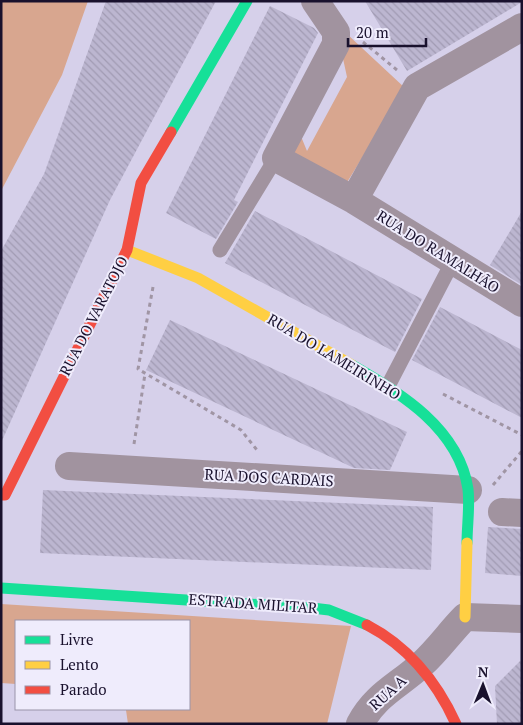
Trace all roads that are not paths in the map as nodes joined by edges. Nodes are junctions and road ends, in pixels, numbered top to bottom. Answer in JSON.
{"nodes":[{"id":1,"x":247,"y":1,"type":"edge"},
{"id":2,"x":315,"y":1,"type":"edge"},
{"id":3,"x":522,"y":27,"type":"edge"},
{"id":4,"x":276,"y":158,"type":"junction"},
{"id":5,"x":354,"y":200,"type":"junction"},
{"id":6,"x":128,"y":250,"type":"junction"},
{"id":7,"x":220,"y":250,"type":"dead end"},
{"id":8,"x":453,"y":261,"type":"junction"},
{"id":9,"x":522,"y":303,"type":"edge"},
{"id":10,"x":388,"y":386,"type":"junction"},
{"id":11,"x":69,"y":466,"type":"dead end"},
{"id":12,"x":468,"y":490,"type":"junction"},
{"id":13,"x":1,"y":495,"type":"edge"},
{"id":14,"x":1,"y":588,"type":"edge"},
{"id":15,"x":465,"y":616,"type":"junction"},
{"id":16,"x":522,"y":619,"type":"edge"},
{"id":17,"x":421,"y":665,"type":"junction"},
{"id":18,"x":360,"y":724,"type":"edge"},
{"id":19,"x":456,"y":724,"type":"edge"}],
"edges":[{"from":1,"to":6,"type":"street","name":"RUA DO VARATOJO"},
{"from":2,"to":4,"type":"street"},
{"from":3,"to":5,"type":"street"},
{"from":4,"to":5,"type":"street","name":"RUA DO RAMALHÃO"},
{"from":4,"to":7,"type":"lane"},
{"from":5,"to":8,"type":"street","name":"RUA DO RAMALHÃO"},
{"from":6,"to":10,"type":"street","name":"RUA DO LAMEIRINHO"},
{"from":6,"to":13,"type":"street","name":"RUA DO VARATOJO"},
{"from":8,"to":9,"type":"street","name":"RUA DO RAMALHÃO"},
{"from":8,"to":10,"type":"lane"},
{"from":10,"to":12,"type":"street","name":"RUA DO LAMEIRINHO"},
{"from":11,"to":12,"type":"street","name":"RUA DOS CARDAIS"},
{"from":12,"to":15,"type":"street","name":"RUA DO LAMEIRINHO"},
{"from":14,"to":17,"type":"street","name":"ESTRADA MILITAR"},
{"from":15,"to":16,"type":"street"},
{"from":15,"to":17,"type":"street","name":"RUA A"},
{"from":17,"to":18,"type":"street","name":"RUA A"},
{"from":17,"to":19,"type":"street","name":"ESTRADA MILITAR"}]}
